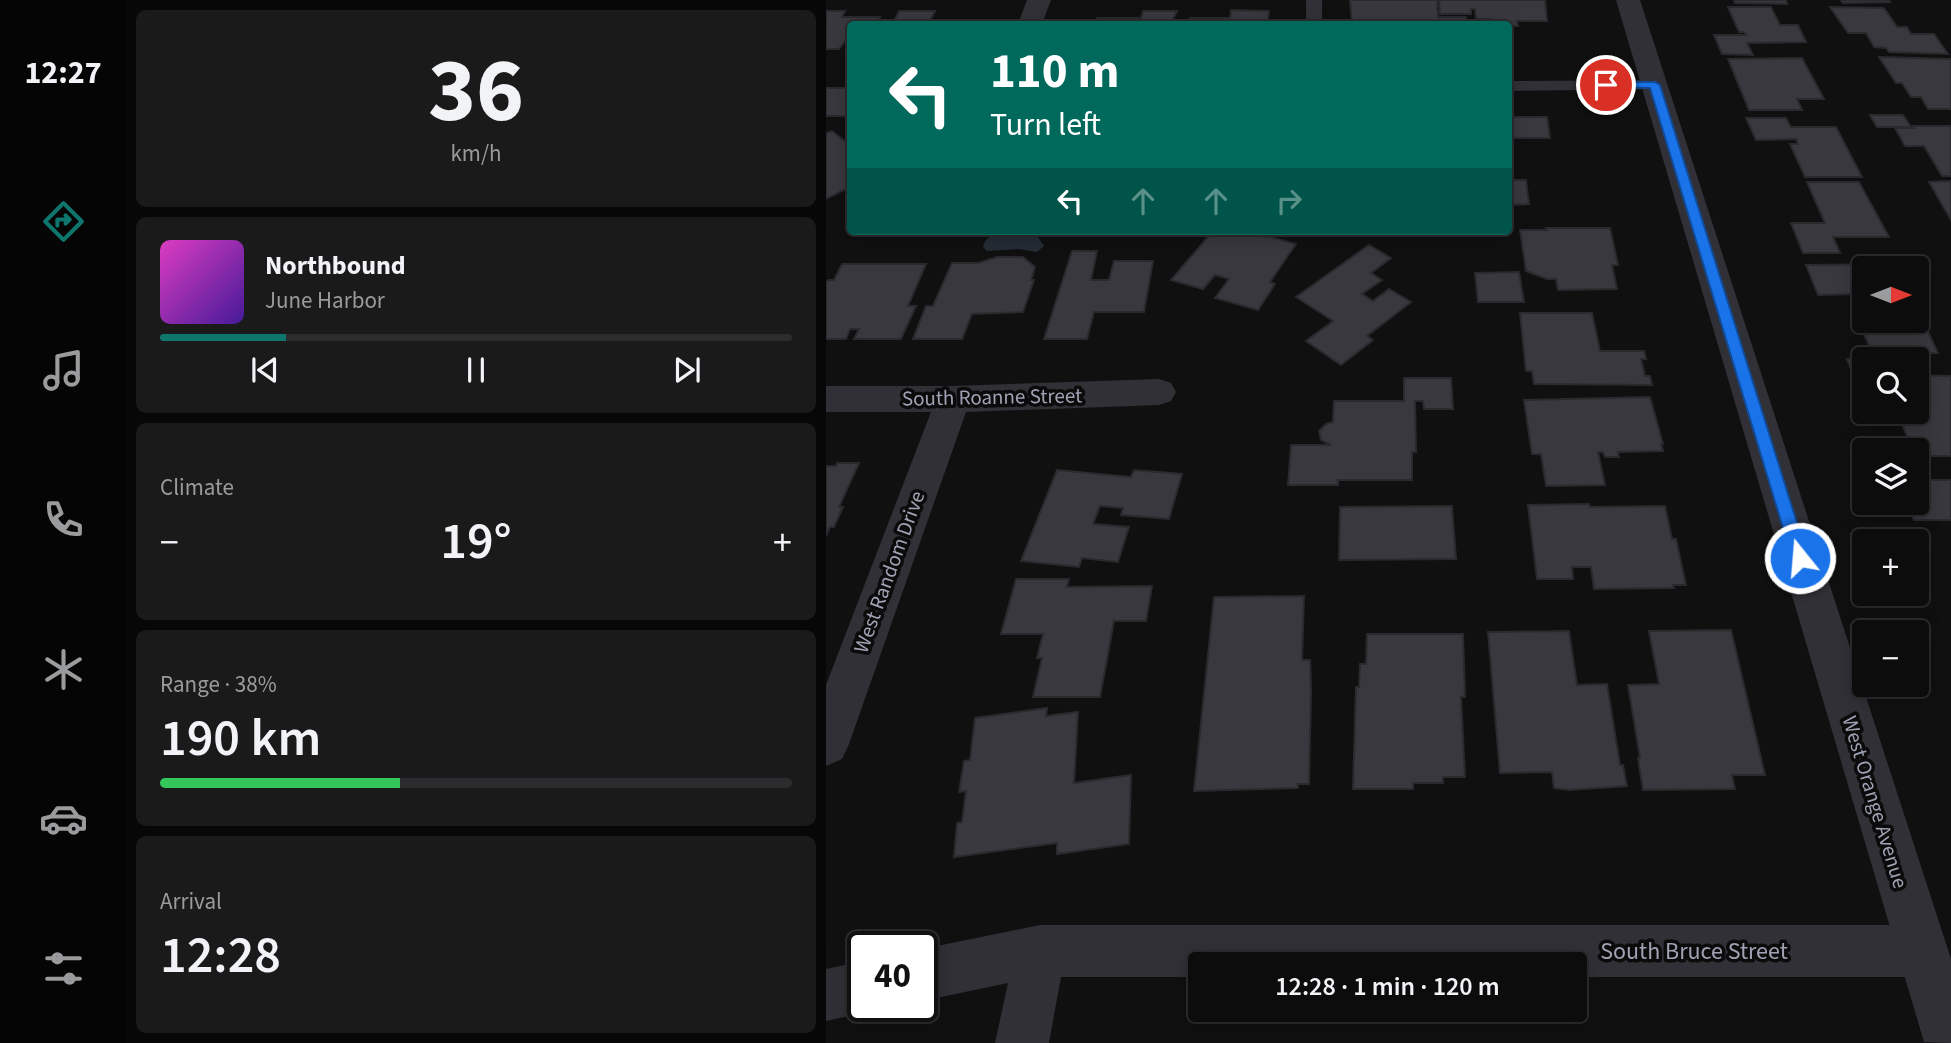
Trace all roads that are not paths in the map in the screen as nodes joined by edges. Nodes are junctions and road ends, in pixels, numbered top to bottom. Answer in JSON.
{"nodes":[{"id":1,"x":1039,"y":0,"type":"edge"},
{"id":2,"x":1314,"y":0,"type":"edge"},
{"id":3,"x":1628,"y":0,"type":"edge"},
{"id":4,"x":1031,"y":21,"type":"edge"},
{"id":5,"x":1314,"y":21,"type":"edge"},
{"id":6,"x":1655,"y":85,"type":"junction"},
{"id":7,"x":1512,"y":86,"type":"edge"},
{"id":8,"x":1159,"y":392,"type":"dead end"},
{"id":9,"x":826,"y":399,"type":"edge"},
{"id":10,"x":953,"y":399,"type":"junction"},
{"id":11,"x":826,"y":744,"type":"edge"},
{"id":12,"x":1041,"y":951,"type":"junction"},
{"id":13,"x":1921,"y":951,"type":"junction"},
{"id":14,"x":938,"y":972,"type":"edge"},
{"id":15,"x":847,"y":990,"type":"edge"},
{"id":16,"x":826,"y":995,"type":"edge"},
{"id":17,"x":1951,"y":1042,"type":"edge"},
{"id":18,"x":1023,"y":1043,"type":"edge"}],
"edges":[{"from":1,"to":4,"type":"street"},
{"from":2,"to":5,"type":"lane"},
{"from":3,"to":6,"type":"street","name":"West Orange Avenue"},
{"from":6,"to":7,"type":"lane"},
{"from":6,"to":13,"type":"street","name":"West Orange Avenue"},
{"from":8,"to":10,"type":"street","name":"South Roanne Street"},
{"from":9,"to":10,"type":"street","name":"South Roanne Street"},
{"from":10,"to":11,"type":"street","name":"West Random Drive"},
{"from":12,"to":13,"type":"street","name":"South Bruce Street"},
{"from":12,"to":14,"type":"street","name":"South Bruce Street"},
{"from":12,"to":18,"type":"street"},
{"from":13,"to":17,"type":"street","name":"West Orange Avenue"},
{"from":15,"to":16,"type":"street"}]}
